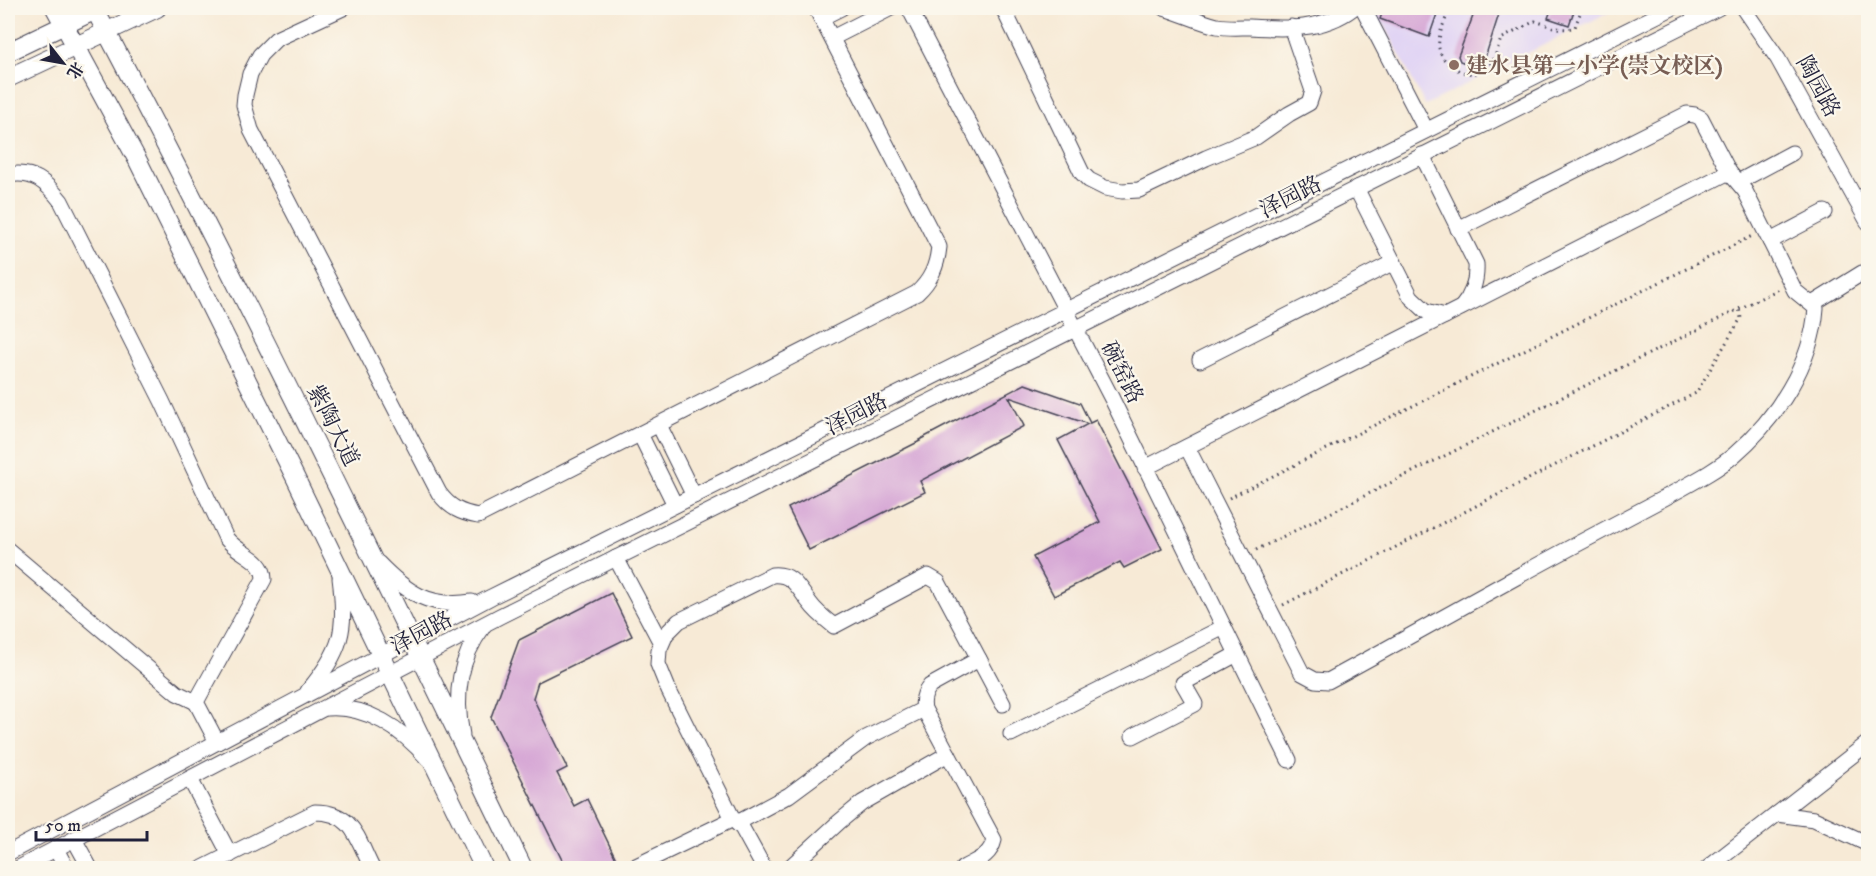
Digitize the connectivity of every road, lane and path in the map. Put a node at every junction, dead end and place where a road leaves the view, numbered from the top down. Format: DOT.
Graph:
graph roads {
  1 [pos="55,8"];
  2 [pos="96,8"];
  3 [pos="157,8"];
  4 [pos="343,8"];
  5 [pos="841,8"];
  6 [pos="891,8"];
  7 [pos="909,8"];
  8 [pos="1003,8"];
  9 [pos="1164,8"];
  10 [pos="1353,8"];
  11 [pos="1363,8"];
  12 [pos="1451,8"];
  13 [pos="1582,8"];
  14 [pos="1672,8"];
  15 [pos="1718,8"];
  16 [pos="1743,8"];
  17 [pos="818,13"];
  18 [pos="64,25"];
  19 [pos="1291,27"];
  20 [pos="106,32"];
  21 [pos="832,38"];
  22 [pos="76,46"];
  23 [pos="8,52"];
  24 [pos="8,78"];
  25 [pos="1426,130"];
  26 [pos="1792,153"];
  27 [pos="1422,155"];
  28 [pos="8,175"];
  29 [pos="1733,177"];
  30 [pos="1356,188"];
  31 [pos="1825,212"];
  32 [pos="1869,222"];
  33 [pos="1458,229"];
  34 [pos="1767,235"];
  35 [pos="1394,262"];
  36 [pos="1862,273"];
  37 [pos="1791,283"];
  38 [pos="1812,304"];
  39 [pos="1462,307"];
  40 [pos="1739,308"];
  41 [pos="1066,310"];
  42 [pos="1445,316"];
  43 [pos="1075,328"];
  44 [pos="1200,360"];
  45 [pos="659,424"];
  46 [pos="640,434"];
  47 [pos="1187,447"];
  48 [pos="1145,468"];
  49 [pos="694,496"];
  50 [pos="1216,504"];
  51 [pos="675,505"];
  52 [pos="8,550"];
  53 [pos="371,555"];
  54 [pos="1243,557"];
  55 [pos="616,558"];
  56 [pos="339,569"];
  57 [pos="484,600"];
  58 [pos="1270,611"];
  59 [pos="485,624"];
  60 [pos="1224,627"];
  61 [pos="412,639"];
  62 [pos="661,643"];
  63 [pos="1237,654"];
  64 [pos="381,655"];
  65 [pos="421,657"];
  66 [pos="979,659"];
  67 [pos="390,673"];
  68 [pos="303,696"];
  69 [pos="196,702"];
  70 [pos="1003,704"];
  71 [pos="324,708"];
  72 [pos="924,710"];
  73 [pos="1011,734"];
  74 [pos="1133,736"];
  75 [pos="217,742"];
  76 [pos="1869,743"];
  77 [pos="948,754"];
  78 [pos="468,755"];
  79 [pos="1289,760"];
  80 [pos="435,768"];
  81 [pos="190,779"];
  82 [pos="1777,814"];
  83 [pos="735,821"];
  84 [pos="74,839"];
  85 [pos="1869,844"];
  86 [pos="56,849"];
  87 [pos="8,853"];
  88 [pos="230,855"];
  89 [pos="19,868"];
  90 [pos="66,868"];
  91 [pos="90,868"];
  92 [pos="203,868"];
  93 [pos="372,868"];
  94 [pos="484,868"];
  95 [pos="523,868"];
  96 [pos="632,868"];
  97 [pos="764,868"];
  98 [pos="789,868"];
  99 [pos="963,868"];
  100 [pos="1707,868"];
  1 -- 18 [label="main road"];
  2 -- 18 [label="main road"];
  2 -- 20 [label="main road, 紫陶大道"];
  3 -- 20 [label="main road"];
  4 -- 46 [label="street"];
  5 -- 17 [label="street"];
  6 -- 21 [label="street"];
  7 -- 41 [label="street, 碗窑路"];
  8 -- 19 [label="street"];
  9 -- 19 [label="street"];
  10 -- 19 [label="street"];
  11 -- 25 [label="street"];
  12 -- 13 [label="path"];
  14 -- 25 [label="street, 泽园路"];
  15 -- 27 [label="street, 泽园路"];
  16 -- 32 [label="street, 陶园路"];
  17 -- 21 [label="street"];
  18 -- 22 [label="main road"];
  18 -- 23 [label="main road"];
  20 -- 22 [label="main road"];
  20 -- 53 [label="main road, 紫陶大道"];
  21 -- 45 [label="street"];
  22 -- 24 [label="main road"];
  22 -- 56 [label="main road"];
  25 -- 41 [label="street, 泽园路"];
  26 -- 29 [label="street"];
  27 -- 30 [label="street, 泽园路"];
  27 -- 33 [label="street"];
  28 -- 69 [label="street"];
  29 -- 33 [label="street"];
  29 -- 34 [label="street"];
  29 -- 39 [label="street"];
  30 -- 35 [label="street"];
  30 -- 43 [label="street, 泽园路"];
  31 -- 34 [label="street"];
  33 -- 39 [label="street"];
  34 -- 37 [label="street"];
  34 -- 50 [label="path"];
  35 -- 42 [label="street"];
  35 -- 44 [label="street"];
  36 -- 38 [label="street"];
  37 -- 38 [label="street"];
  37 -- 40 [label="path"];
  38 -- 58 [label="street"];
  39 -- 42 [label="street"];
  40 -- 54 [label="path"];
  40 -- 58 [label="path"];
  41 -- 43 [label="street, 碗窑路"];
  41 -- 49 [label="street, 泽园路"];
  42 -- 47 [label="street"];
  43 -- 48 [label="street, 碗窑路"];
  43 -- 55 [label="street, 泽园路"];
  45 -- 46 [label="street"];
  45 -- 49 [label="street"];
  46 -- 51 [label="street"];
  47 -- 48 [label="street"];
  47 -- 50 [label="street"];
  48 -- 60 [label="street, 碗窑路"];
  49 -- 51 [label="street, 泽园路"];
  50 -- 54 [label="street"];
  51 -- 57 [label="street, 泽园路"];
  52 -- 69 [label="street"];
  53 -- 57 [label="street"];
  53 -- 61 [label="main road, 紫陶大道"];
  54 -- 58 [label="street"];
  55 -- 59 [label="street, 泽园路"];
  55 -- 62 [label="street"];
  56 -- 64 [label="main road"];
  56 -- 68 [label="street"];
  57 -- 61 [label="street, 泽园路"];
  59 -- 65 [label="street, 泽园路"];
  59 -- 78 [label="street"];
  60 -- 63 [label="street, 碗窑路"];
  60 -- 73 [label="street"];
  61 -- 64 [label="street, 泽园路"];
  61 -- 65 [label="main road, 紫陶大道"];
  62 -- 66 [label="street"];
  62 -- 83 [label="street"];
  63 -- 74 [label="street"];
  63 -- 79 [label="street, 碗窑路"];
  64 -- 67 [label="main road"];
  64 -- 68 [label="street, 泽园路"];
  65 -- 67 [label="street, 泽园路"];
  65 -- 78 [label="main road, 紫陶大道"];
  66 -- 70 [label="street"];
  66 -- 72 [label="street"];
  67 -- 71 [label="street, 泽园路"];
  67 -- 80 [label="main road"];
  68 -- 75 [label="street, 泽园路"];
  69 -- 75 [label="street"];
  71 -- 80 [label="street"];
  71 -- 81 [label="street, 泽园路"];
  72 -- 77 [label="street"];
  72 -- 83 [label="street"];
  75 -- 87 [label="street, 泽园路"];
  76 -- 82 [label="street"];
  77 -- 98 [label="street"];
  77 -- 99 [label="street"];
  78 -- 95 [label="main road, 紫陶大道"];
  80 -- 94 [label="main road"];
  81 -- 84 [label="street, 泽园路"];
  81 -- 88 [label="street"];
  82 -- 85 [label="street"];
  82 -- 100 [label="street"];
  83 -- 96 [label="street"];
  83 -- 97 [label="street"];
  84 -- 86 [label="street, 泽园路"];
  84 -- 91 [label="street"];
  86 -- 89 [label="street, 泽园路"];
  86 -- 90 [label="street"];
  88 -- 92 [label="street"];
  88 -- 93 [label="street"];
}
